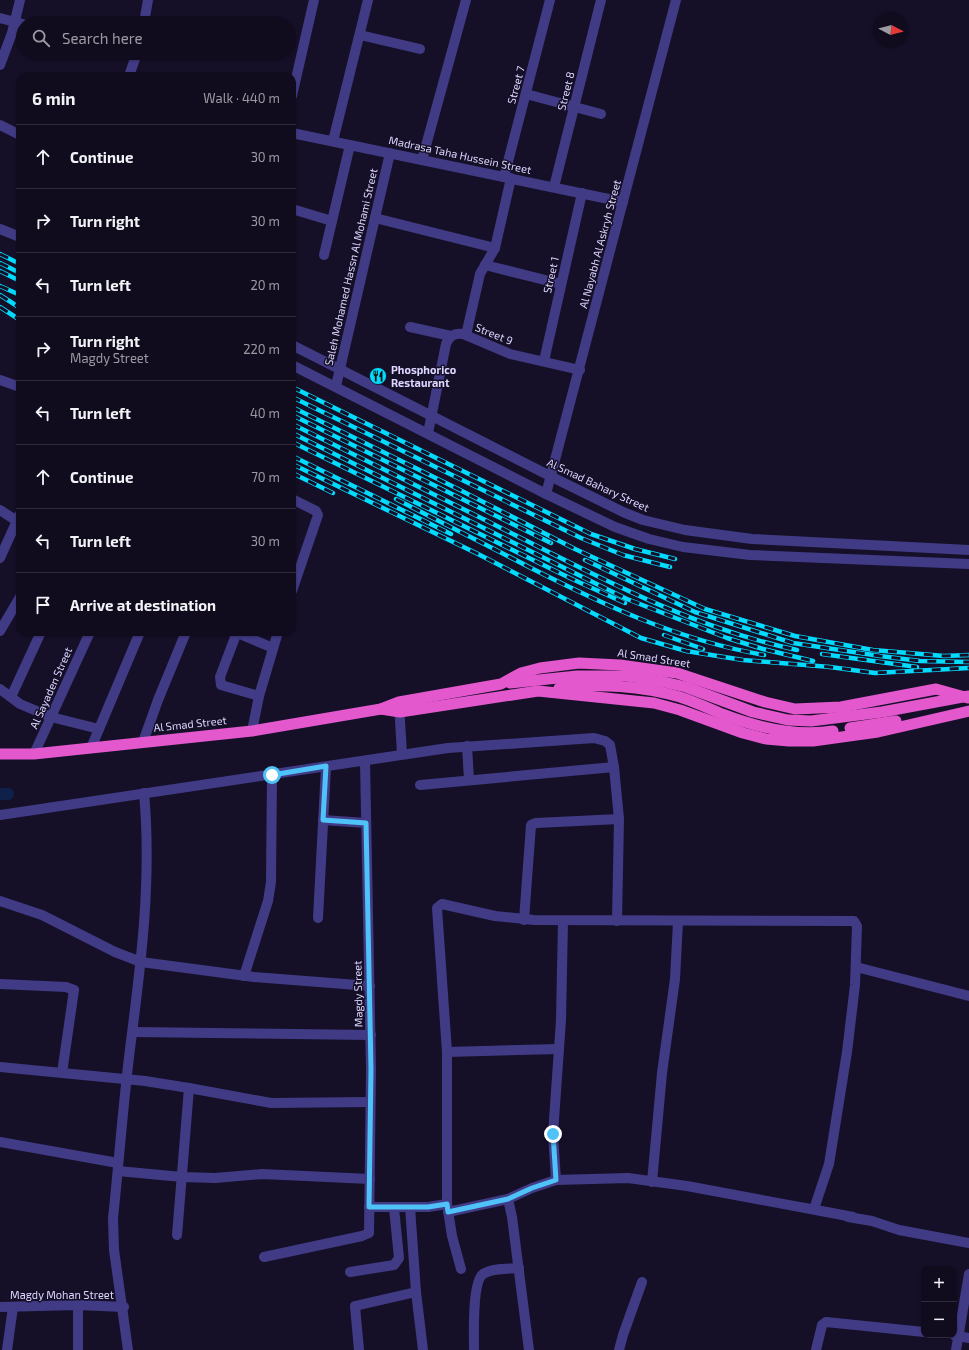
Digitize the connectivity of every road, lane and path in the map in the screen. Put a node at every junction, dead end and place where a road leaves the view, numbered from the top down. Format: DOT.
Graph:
graph roads {
  1 [pos="20,0"];
  2 [pos="148,0"];
  3 [pos="314,0"];
  4 [pos="368,0"];
  5 [pos="466,0"];
  6 [pos="550,0"];
  7 [pos="601,0"];
  8 [pos="676,0"];
  9 [pos="19,16"];
  10 [pos="145,16"];
  11 [pos="0,18"];
  12 [pos="16,22"];
  13 [pos="16,30"];
  14 [pos="360,34"];
  15 [pos="420,49"];
  16 [pos="133,60"];
  17 [pos="0,65"];
  18 [pos="130,72"];
  19 [pos="296,79"];
  20 [pos="526,94"];
  21 [pos="574,107"];
  22 [pos="601,114"];
  23 [pos="0,125"];
  24 [pos="16,133"];
  25 [pos="296,134"];
  26 [pos="333,141"];
  27 [pos="350,145"];
  28 [pos="390,153"];
  29 [pos="422,160"];
  30 [pos="507,178"];
  31 [pos="554,187"];
  32 [pos="582,193"];
  33 [pos="623,202"];
  34 [pos="296,211"];
  35 [pos="375,218"];
  36 [pos="332,221"];
  37 [pos="0,229"];
  38 [pos="16,235"];
  39 [pos="495,248"];
  40 [pos="324,255"];
  41 [pos="485,265"];
  42 [pos="561,284"];
  43 [pos="410,327"];
  44 [pos="466,335"];
  45 [pos="451,336"];
  46 [pos="296,347"];
  47 [pos="544,361"];
  48 [pos="296,367"];
  49 [pos="340,369"];
  50 [pos="580,370"];
  51 [pos="0,380"];
  52 [pos="16,386"];
  53 [pos="336,386"];
  54 [pos="432,417"];
  55 [pos="428,434"];
  56 [pos="552,477"];
  57 [pos="546,494"];
  58 [pos="296,502"];
  59 [pos="0,510"];
  60 [pos="16,518"];
  61 [pos="16,525"];
  62 [pos="685,530"];
  63 [pos="752,539"];
  64 [pos="903,546"];
  65 [pos="916,546"];
  66 [pos="683,547"];
  67 [pos="969,550"];
  68 [pos="750,555"];
  69 [pos="0,558"];
  70 [pos="901,561"];
  71 [pos="914,561"];
  72 [pos="969,564"];
  73 [pos="296,579"];
  74 [pos="16,604"];
  75 [pos="0,631"];
  76 [pos="39,636"];
  77 [pos="88,636"];
  78 [pos="138,636"];
  79 [pos="184,636"];
  80 [pos="235,636"];
  81 [pos="245,636"];
  82 [pos="277,636"];
  83 [pos="273,648"];
  84 [pos="501,684"];
  85 [pos="0,689"];
  86 [pos="538,691"];
  87 [pos="259,696"];
  88 [pos="11,697"];
  89 [pos="969,697"];
  90 [pos="969,706"];
  91 [pos="400,707"];
  92 [pos="969,711"];
  93 [pos="51,717"];
  94 [pos="99,729"];
  95 [pos="252,731"];
  96 [pos="143,742"];
  97 [pos="467,746"];
  98 [pos="91,748"];
  99 [pos="0,754"];
  100 [pos="34,754"];
  101 [pos="402,754"];
  102 [pos="364,761"];
  103 [pos="326,766"];
  104 [pos="614,767"];
  105 [pos="272,775"];
  106 [pos="469,780"];
  107 [pos="420,785"];
  108 [pos="144,793"];
  109 [pos="0,815"];
  110 [pos="619,819"];
  111 [pos="323,820"];
  112 [pos="366,823"];
  113 [pos="0,901"];
  114 [pos="318,918"];
  115 [pos="524,920"];
  116 [pos="563,921"];
  117 [pos="617,921"];
  118 [pos="678,922"];
  119 [pos="141,962"];
  120 [pos="856,967"];
  121 [pos="244,976"];
  122 [pos="0,984"];
  123 [pos="370,986"];
  124 [pos="969,996"];
  125 [pos="133,1032"];
  126 [pos="371,1035"];
  127 [pos="559,1049"];
  128 [pos="447,1052"];
  129 [pos="0,1067"];
  130 [pos="62,1073"];
  131 [pos="127,1080"];
  132 [pos="189,1088"];
  133 [pos="370,1102"];
  134 [pos="0,1142"];
  135 [pos="118,1167"];
  136 [pos="182,1177"];
  137 [pos="370,1179"];
  138 [pos="556,1180"];
  139 [pos="652,1182"];
  140 [pos="687,1186"];
  141 [pos="508,1199"];
  142 [pos="369,1207"];
  143 [pos="410,1207"];
  144 [pos="394,1208"];
  145 [pos="448,1208"];
  146 [pos="814,1209"];
  147 [pos="177,1235"];
  148 [pos="969,1243"];
  149 [pos="264,1256"];
  150 [pos="519,1268"];
  151 [pos="461,1269"];
  152 [pos="350,1272"];
  153 [pos="969,1274"];
  154 [pos="642,1282"];
  155 [pos="416,1292"];
  156 [pos="78,1305"];
  157 [pos="13,1306"];
  158 [pos="966,1306"];
  159 [pos="0,1307"];
  160 [pos="124,1307"];
  161 [pos="921,1332"];
  162 [pos="961,1336"];
  163 [pos="8,1350"];
  164 [pos="78,1350"];
  165 [pos="128,1350"];
  166 [pos="360,1350"];
  167 [pos="423,1350"];
  168 [pos="474,1350"];
  169 [pos="529,1350"];
  170 [pos="619,1350"];
  171 [pos="816,1350"];
  172 [pos="956,1350"];
  1 -- 9 [label="street"];
  2 -- 10 [label="street"];
  3 -- 19 [label="street"];
  4 -- 14 [label="street"];
  5 -- 29 [label="street"];
  6 -- 20 [label="street, Street 7"];
  7 -- 21 [label="street, Street 8"];
  8 -- 33 [label="street, Al Nayabh Al Askryh Street"];
  11 -- 12 [label="street"];
  13 -- 17 [label="street"];
  14 -- 15 [label="street"];
  14 -- 26 [label="street"];
  16 -- 18 [label="street"];
  20 -- 21 [label="street"];
  20 -- 30 [label="street, Street 7"];
  21 -- 22 [label="street"];
  21 -- 31 [label="street, Street 8"];
  23 -- 24 [label="street"];
  25 -- 26 [label="street, Madrasa Taha Hussein Street"];
  26 -- 27 [label="street, Madrasa Taha Hussein Street"];
  27 -- 28 [label="street, Madrasa Taha Hussein Street"];
  27 -- 36 [label="street"];
  28 -- 29 [label="street, Madrasa Taha Hussein Street"];
  28 -- 35 [label="street, Saleh Mohamed Hassn Al Mohami Street"];
  29 -- 30 [label="street, Madrasa Taha Hussein Street"];
  30 -- 31 [label="street, Madrasa Taha Hussein Street"];
  30 -- 39 [label="street, Street 7"];
  31 -- 32 [label="street, Madrasa Taha Hussein Street"];
  32 -- 33 [label="street, Madrasa Taha Hussein Street"];
  32 -- 42 [label="street, Street 1"];
  33 -- 50 [label="street, Al Nayabh Al Askryh Street"];
  34 -- 36 [label="street"];
  35 -- 39 [label="street"];
  35 -- 49 [label="street, Saleh Mohamed Hassn Al Mohami Street"];
  36 -- 40 [label="street"];
  37 -- 38 [label="street"];
  39 -- 41 [label="street, Street 7"];
  41 -- 42 [label="street"];
  41 -- 44 [label="street, Street 7"];
  42 -- 47 [label="street, Street 1"];
  43 -- 45 [label="street, Street 9"];
  44 -- 45 [label="street, Street 9"];
  44 -- 47 [label="street, Street 9"];
  45 -- 54 [label="street"];
  46 -- 49 [label="street, Al Smad Bahary Street"];
  47 -- 50 [label="street, Street 9"];
  48 -- 53 [label="street"];
  49 -- 53 [label="street, Saleh Mohamed Hassn Al Mohami Street"];
  49 -- 54 [label="street, Al Smad Bahary Street"];
  50 -- 56 [label="street, Al Nayabh Al Askryh Street"];
  51 -- 52 [label="street"];
  53 -- 55 [label="street"];
  54 -- 55 [label="street"];
  54 -- 56 [label="street, Al Smad Bahary Street"];
  55 -- 57 [label="street"];
  56 -- 57 [label="street, Al Nayabh Al Askryh Street"];
  56 -- 62 [label="street, Al Smad Bahary Street"];
  57 -- 66 [label="street"];
  58 -- 73 [label="street"];
  59 -- 60 [label="street"];
  61 -- 69 [label="street"];
  62 -- 63 [label="street, Al Smad Bahary Street"];
  62 -- 66 [label="street"];
  63 -- 64 [label="street, Al Smad Bahary Street"];
  63 -- 68 [label="street"];
  64 -- 65 [label="street, Al Smad Bahary Street"];
  64 -- 70 [label="street"];
  65 -- 67 [label="street, Al Smad Bahary Street"];
  65 -- 71 [label="street"];
  66 -- 68 [label="street"];
  68 -- 70 [label="street"];
  70 -- 71 [label="street"];
  71 -- 72 [label="street"];
  74 -- 75 [label="street"];
  76 -- 88 [label="street"];
  77 -- 93 [label="street, Al Sayaden Street"];
  78 -- 94 [label="street"];
  79 -- 96 [label="street"];
  80 -- 87 [label="street"];
  81 -- 83 [label="street"];
  82 -- 83 [label="street"];
  83 -- 87 [label="street"];
  84 -- 89 [label="highway, bridge"];
  84 -- 89 [label="highway, Al Smad Street"];
  84 -- 91 [label="highway, Al Smad Street"];
  85 -- 88 [label="street"];
  86 -- 90 [label="highway"];
  86 -- 91 [label="highway, Al Smad Street"];
  86 -- 92 [label="highway, Al Smad Street"];
  87 -- 95 [label="street"];
  88 -- 93 [label="street"];
  91 -- 95 [label="highway, Al Smad Street"];
  91 -- 101 [label="street"];
  93 -- 94 [label="street"];
  93 -- 100 [label="street, Al Sayaden Street"];
  94 -- 98 [label="street"];
  95 -- 96 [label="highway, Al Smad Street"];
  96 -- 98 [label="highway, Al Smad Street"];
  97 -- 101 [label="street"];
  97 -- 104 [label="street"];
  97 -- 106 [label="street"];
  98 -- 100 [label="highway, Al Smad Street"];
  99 -- 100 [label="highway, Al Smad Street"];
  101 -- 102 [label="street"];
  102 -- 103 [label="street"];
  102 -- 112 [label="street, Magdy Street"];
  103 -- 105 [label="street"];
  103 -- 111 [label="street"];
  104 -- 106 [label="street"];
  104 -- 110 [label="street"];
  105 -- 108 [label="street"];
  105 -- 121 [label="street"];
  106 -- 107 [label="street"];
  108 -- 109 [label="street"];
  108 -- 119 [label="street"];
  110 -- 115 [label="street"];
  110 -- 117 [label="street"];
  111 -- 112 [label="street"];
  111 -- 114 [label="street"];
  112 -- 123 [label="street, Magdy Street"];
  113 -- 119 [label="street"];
  115 -- 116 [label="street"];
  115 -- 128 [label="street"];
  116 -- 117 [label="street"];
  116 -- 127 [label="street"];
  117 -- 118 [label="street"];
  118 -- 120 [label="street"];
  118 -- 139 [label="street"];
  119 -- 121 [label="street"];
  119 -- 125 [label="street"];
  120 -- 124 [label="street"];
  120 -- 146 [label="street"];
  121 -- 123 [label="street"];
  122 -- 130 [label="street"];
  123 -- 126 [label="street, Magdy Street"];
  125 -- 126 [label="street"];
  125 -- 131 [label="street"];
  126 -- 133 [label="street, Magdy Street"];
  127 -- 128 [label="street"];
  127 -- 138 [label="street"];
  128 -- 145 [label="street"];
  129 -- 130 [label="street"];
  130 -- 131 [label="street"];
  131 -- 132 [label="street"];
  131 -- 135 [label="street"];
  132 -- 133 [label="street"];
  132 -- 136 [label="street"];
  133 -- 137 [label="street, Magdy Street"];
  134 -- 135 [label="street"];
  135 -- 136 [label="street"];
  135 -- 160 [label="street"];
  136 -- 137 [label="street"];
  136 -- 147 [label="street"];
  137 -- 142 [label="street, Magdy Street"];
  138 -- 139 [label="street"];
  138 -- 141 [label="street"];
  139 -- 140 [label="street"];
  140 -- 146 [label="street"];
  140 -- 146 [label="street"];
  140 -- 148 [label="street"];
  141 -- 145 [label="street"];
  141 -- 150 [label="street"];
  142 -- 144 [label="street"];
  142 -- 149 [label="street, Magdy Street"];
  143 -- 144 [label="street"];
  143 -- 145 [label="street"];
  143 -- 155 [label="street"];
  144 -- 152 [label="street"];
  145 -- 151 [label="street"];
  150 -- 168 [label="street"];
  150 -- 169 [label="street"];
  153 -- 158 [label="street"];
  154 -- 170 [label="street"];
  155 -- 166 [label="street"];
  155 -- 167 [label="street"];
  156 -- 157 [label="street, Magdy Mohan Street"];
  156 -- 160 [label="street, Magdy Mohan Street"];
  156 -- 164 [label="street"];
  157 -- 159 [label="street, Magdy Mohan Street"];
  157 -- 163 [label="street"];
  158 -- 162 [label="street"];
  160 -- 165 [label="street"];
  161 -- 171 [label="street"];
  162 -- 172 [label="street"];
}
